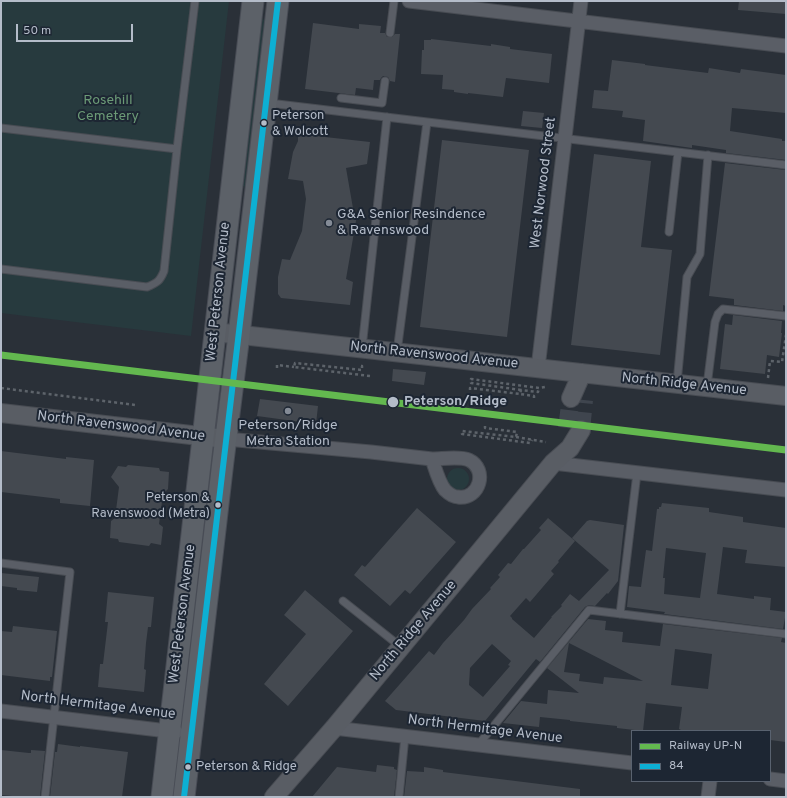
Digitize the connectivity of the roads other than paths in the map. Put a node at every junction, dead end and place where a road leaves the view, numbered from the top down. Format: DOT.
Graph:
graph roads {
  1 [pos="195,1"];
  2 [pos="253,1"];
  3 [pos="278,1"];
  4 [pos="394,1"];
  5 [pos="409,1"];
  6 [pos="581,1"];
  7 [pos="579,21"];
  8 [pos="390,33"];
  9 [pos="786,46"];
  10 [pos="385,81"];
  11 [pos="341,98"];
  12 [pos="266,103"];
  13 [pos="388,117"];
  14 [pos="427,122"];
  15 [pos="1,128"];
  16 [pos="565,138"];
  17 [pos="177,149"];
  18 [pos="678,152"];
  19 [pos="708,155"];
  20 [pos="786,164"];
  21 [pos="670,232"];
  22 [pos="1,270"];
  23 [pos="786,316"];
  24 [pos="215,332"];
  25 [pos="239,335"];
  26 [pos="362,348"];
  27 [pos="397,352"];
  28 [pos="538,368"];
  29 [pos="582,373"];
  30 [pos="677,384"];
  31 [pos="707,387"];
  32 [pos="786,396"];
  33 [pos="577,399"];
  34 [pos="1,413"];
  35 [pos="574,429"];
  36 [pos="203,437"];
  37 [pos="226,439"];
  38 [pos="432,459"];
  39 [pos="553,463"];
  40 [pos="637,473"];
  41 [pos="786,490"];
  42 [pos="1,563"];
  43 [pos="343,601"];
  44 [pos="620,614"];
  45 [pos="786,634"];
  46 [pos="401,647"];
  47 [pos="1,711"];
  48 [pos="54,717"];
  49 [pos="334,728"];
  50 [pos="169,731"];
  51 [pos="191,733"];
  52 [pos="405,736"];
  53 [pos="478,745"];
  54 [pos="631,763"];
  55 [pos="771,779"];
  56 [pos="786,781"];
  57 [pos="710,782"];
  58 [pos="45,797"];
  59 [pos="162,797"];
  60 [pos="184,797"];
  61 [pos="274,797"];
  62 [pos="399,797"];
  63 [pos="708,797"];
  1 -- 17 [label="lane"];
  2 -- 24 [label="main road, West Peterson Avenue"];
  3 -- 12 [label="main road, West Peterson Avenue"];
  4 -- 8 [label="lane"];
  5 -- 7 [label="street"];
  6 -- 7 [label="street, West Norwood Street"];
  7 -- 9 [label="street"];
  7 -- 16 [label="street, West Norwood Street"];
  10 -- 11 [label="lane"];
  12 -- 13 [label="lane"];
  12 -- 25 [label="main road, West Peterson Avenue"];
  13 -- 14 [label="lane"];
  13 -- 26 [label="lane"];
  14 -- 16 [label="lane"];
  14 -- 27 [label="lane"];
  15 -- 17 [label="lane"];
  16 -- 18 [label="lane"];
  16 -- 28 [label="street, West Norwood Street"];
  17 -- 22 [label="lane"];
  18 -- 19 [label="lane"];
  18 -- 21 [label="lane"];
  19 -- 20 [label="lane"];
  19 -- 30 [label="lane"];
  23 -- 31 [label="lane"];
  24 -- 25 [label="main road, North Ravenswood Avenue"];
  24 -- 36 [label="main road, West Peterson Avenue"];
  25 -- 26 [label="main road, North Ravenswood Avenue"];
  25 -- 37 [label="main road, West Peterson Avenue"];
  26 -- 27 [label="main road, North Ravenswood Avenue"];
  27 -- 28 [label="main road, North Ravenswood Avenue"];
  28 -- 29 [label="main road, North Ravenswood Avenue"];
  29 -- 30 [label="main road, North Ridge Avenue"];
  29 -- 33 [label="main road"];
  30 -- 31 [label="main road, North Ridge Avenue"];
  31 -- 32 [label="main road, North Ridge Avenue"];
  34 -- 36 [label="main road, North Ravenswood Avenue"];
  35 -- 39 [label="main road, North Ridge Avenue"];
  36 -- 37 [label="main road, North Ravenswood Avenue"];
  36 -- 50 [label="main road, West Peterson Avenue"];
  37 -- 38 [label="street, North Ravenswood Avenue"];
  37 -- 51 [label="main road, West Peterson Avenue"];
  39 -- 40 [label="street"];
  39 -- 46 [label="main road, North Ridge Avenue"];
  40 -- 41 [label="street"];
  40 -- 44 [label="lane"];
  42 -- 48 [label="lane"];
  43 -- 46 [label="lane"];
  44 -- 45 [label="lane"];
  44 -- 53 [label="lane"];
  46 -- 49 [label="main road, North Ridge Avenue"];
  47 -- 48 [label="street, North Hermitage Avenue"];
  48 -- 50 [label="street, North Hermitage Avenue"];
  48 -- 58 [label="lane"];
  49 -- 52 [label="street, North Hermitage Avenue"];
  49 -- 61 [label="main road, North Ridge Avenue"];
  50 -- 51 [label="street, North Hermitage Avenue"];
  50 -- 59 [label="main road, West Peterson Avenue"];
  51 -- 60 [label="main road, West Peterson Avenue"];
  52 -- 53 [label="street, North Hermitage Avenue"];
  52 -- 62 [label="lane"];
  53 -- 54 [label="street, North Hermitage Avenue"];
  55 -- 56 [label="street"];
  57 -- 63 [label="street"];
}
